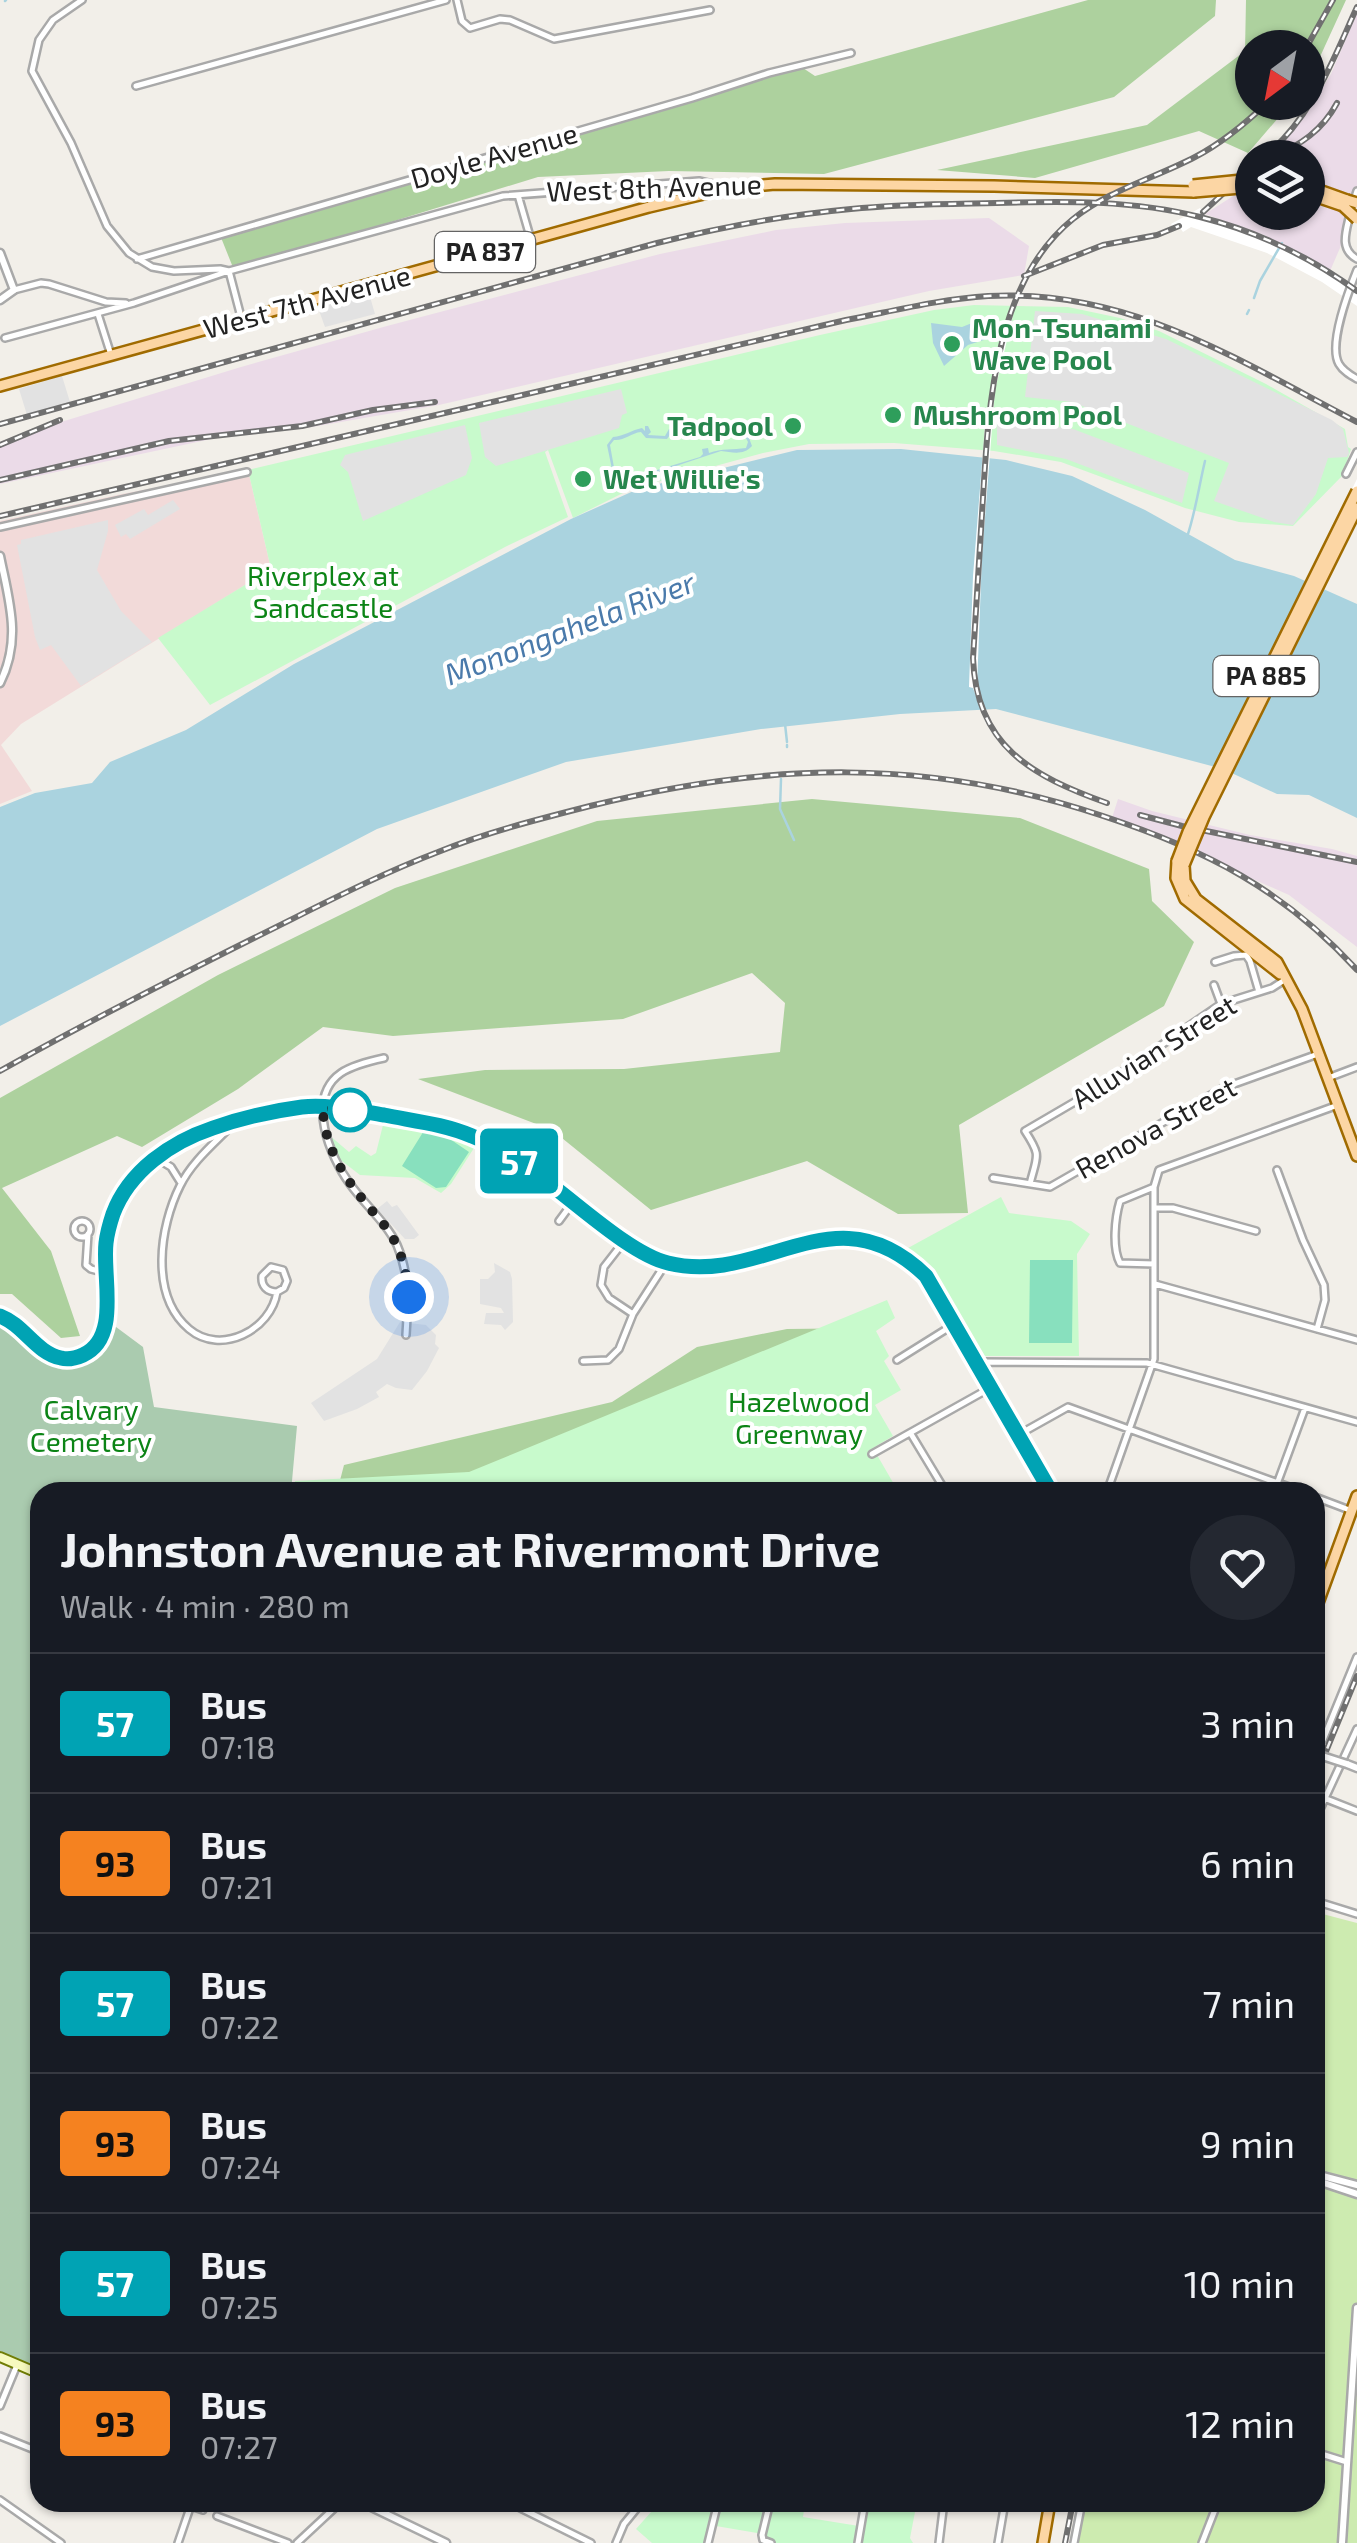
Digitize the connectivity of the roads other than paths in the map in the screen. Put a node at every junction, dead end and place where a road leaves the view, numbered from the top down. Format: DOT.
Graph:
graph roads {
  1 [pos="82,0"];
  2 [pos="446,0"];
  3 [pos="457,0"];
  4 [pos="427,2"];
  5 [pos="710,10"];
  6 [pos="851,53"];
  7 [pos="136,86"];
  8 [pos="1235,184"];
  9 [pos="729,188"];
  10 [pos="1357,191"];
  11 [pos="518,194"];
  12 [pos="1325,197"];
  13 [pos="1354,209"];
  14 [pos="531,240"];
  15 [pos="0,252"];
  16 [pos="137,259"];
  17 [pos="1357,259"];
  18 [pos="1357,270"];
  19 [pos="229,271"];
  20 [pos="14,290"];
  21 [pos="0,300"];
  22 [pos="134,303"];
  23 [pos="98,314"];
  24 [pos="242,320"];
  25 [pos="5,338"];
  26 [pos="111,356"];
  27 [pos="1357,379"];
  28 [pos="0,386"];
  29 [pos="1357,452"];
  30 [pos="247,472"];
  31 [pos="1346,474"];
  32 [pos="1357,491"];
  33 [pos="1357,508"];
  34 [pos="0,528"];
  35 [pos="0,556"];
  36 [pos="2,576"];
  37 [pos="0,683"];
  38 [pos="1180,863"];
  39 [pos="1215,962"];
  40 [pos="1286,978"];
  41 [pos="1214,985"];
  42 [pos="1259,992"];
  43 [pos="1221,1004"];
  44 [pos="1318,1054"];
  45 [pos="384,1058"];
  46 [pos="1357,1067"];
  47 [pos="1328,1078"];
  48 [pos="1338,1105"];
  49 [pos="323,1108"];
  50 [pos="237,1120"];
  51 [pos="1357,1156"];
  52 [pos="156,1158"];
  53 [pos="1277,1170"];
  54 [pos="993,1178"];
  55 [pos="181,1183"];
  56 [pos="1030,1184"];
  57 [pos="1154,1186"];
  58 [pos="573,1202"];
  59 [pos="1155,1208"];
  60 [pos="559,1221"];
  61 [pos="1256,1230"];
  62 [pos="84,1235"];
  63 [pos="625,1240"];
  64 [pos="666,1263"];
  65 [pos="1154,1264"];
  66 [pos="106,1273"];
  67 [pos="1155,1284"];
  68 [pos="277,1292"];
  69 [pos="633,1314"];
  70 [pos="0,1316"];
  71 [pos="953,1325"];
  72 [pos="1316,1329"];
  73 [pos="406,1336"];
  74 [pos="1357,1340"];
  75 [pos="898,1360"];
  76 [pos="584,1361"];
  77 [pos="1153,1364"];
  78 [pos="976,1365"];
  79 [pos="990,1388"];
  80 [pos="1305,1408"];
  81 [pos="1357,1422"];
  82 [pos="1130,1430"];
  83 [pos="911,1434"];
  84 [pos="1018,1435"];
  85 [pos="872,1454"];
  86 [pos="940,1482"];
  87 [pos="1045,1482"];
  88 [pos="1111,1482"];
  89 [pos="1273,1482"];
  90 [pos="1279,1482"];
  91 [pos="1357,1496"];
  92 [pos="1325,1501"];
  93 [pos="1352,1510"];
  94 [pos="1325,1584"];
  95 [pos="1357,1658"];
  96 [pos="1357,1728"];
  97 [pos="1325,1735"];
  98 [pos="1325,1757"];
  99 [pos="1357,1768"];
  100 [pos="1325,1796"];
  101 [pos="1325,1798"];
  102 [pos="1357,1810"];
  103 [pos="1325,1905"];
  104 [pos="1357,1914"];
  105 [pos="1325,2179"];
  106 [pos="1325,2181"];
  107 [pos="1357,2185"];
  108 [pos="1357,2194"];
  109 [pos="1357,2308"];
  110 [pos="0,2357"];
  111 [pos="16,2366"];
  112 [pos="30,2371"];
  113 [pos="0,2406"];
  114 [pos="0,2436"];
  115 [pos="30,2448"];
  116 [pos="1325,2455"];
  117 [pos="1348,2462"];
  118 [pos="0,2500"];
  119 [pos="189,2512"];
  120 [pos="330,2512"];
  121 [pos="382,2512"];
  122 [pos="528,2512"];
  123 [pos="634,2512"];
  124 [pos="715,2512"];
  125 [pos="768,2512"];
  126 [pos="863,2512"];
  127 [pos="943,2512"];
  128 [pos="1003,2512"];
  129 [pos="1048,2512"];
  130 [pos="1080,2512"];
  131 [pos="1214,2512"];
  132 [pos="217,2516"];
  133 [pos="61,2543"];
  134 [pos="178,2543"];
  135 [pos="288,2543"];
  136 [pos="297,2543"];
  137 [pos="446,2543"];
  138 [pos="591,2543"];
  139 [pos="616,2543"];
  140 [pos="708,2543"];
  141 [pos="771,2543"];
  142 [pos="858,2543"];
  143 [pos="939,2543"];
  144 [pos="998,2543"];
  145 [pos="1043,2543"];
  146 [pos="1074,2543"];
  147 [pos="1202,2543"];
  148 [pos="1342,2543"];
  1 -- 16 [label="street"];
  2 -- 4 [label="street"];
  3 -- 5 [label="street"];
  4 -- 7 [label="street"];
  6 -- 16 [label="street, Doyle Avenue"];
  8 -- 9 [label="main road, West 8th Avenue / PA 837, bridge"];
  9 -- 11 [label="street, West 8th Avenue"];
  9 -- 14 [label="main road, West 7th Avenue / PA 837"];
  10 -- 13 [label="street"];
  11 -- 14 [label="street"];
  11 -- 19 [label="street, West 8th Avenue"];
  12 -- 13 [label="main road"];
  13 -- 17 [label="street"];
  14 -- 24 [label="main road, West 7th Avenue / PA 837"];
  15 -- 20 [label="street"];
  16 -- 19 [label="street"];
  18 -- 27 [label="street"];
  19 -- 22 [label="street, West 8th Avenue"];
  19 -- 24 [label="street"];
  20 -- 21 [label="street"];
  20 -- 22 [label="street"];
  22 -- 23 [label="street, West 8th Avenue"];
  23 -- 25 [label="street, West 8th Avenue"];
  23 -- 26 [label="street"];
  24 -- 26 [label="main road, West 7th Avenue / PA 837"];
  26 -- 28 [label="main road, West 7th Avenue / PA 837"];
  29 -- 31 [label="street"];
  30 -- 34 [label="street"];
  32 -- 38 [label="main road, PA 885, bridge"];
  33 -- 38 [label="main road, PA 885, bridge"];
  35 -- 36 [label="street"];
  36 -- 37 [label="street"];
  38 -- 40 [label="main road"];
  39 -- 42 [label="street"];
  40 -- 42 [label="street, Alluvian Street"];
  40 -- 44 [label="main road"];
  41 -- 43 [label="street"];
  42 -- 43 [label="street, Alluvian Street"];
  43 -- 56 [label="street, Alluvian Street"];
  44 -- 47 [label="main road"];
  44 -- 56 [label="street, Renova Street"];
  45 -- 49 [label="street"];
  46 -- 47 [label="street"];
  47 -- 48 [label="main road"];
  48 -- 51 [label="main road"];
  48 -- 57 [label="street"];
  49 -- 50 [label="street"];
  49 -- 58 [label="street"];
  49 -- 73 [label="street"];
  50 -- 52 [label="street"];
  50 -- 55 [label="street"];
  52 -- 55 [label="street"];
  52 -- 66 [label="street"];
  53 -- 72 [label="street"];
  54 -- 56 [label="street, Renova Street"];
  55 -- 68 [label="street"];
  57 -- 59 [label="street"];
  57 -- 65 [label="street"];
  58 -- 60 [label="street"];
  58 -- 63 [label="street"];
  59 -- 61 [label="street"];
  59 -- 65 [label="street"];
  62 -- 66 [label="street"];
  63 -- 64 [label="street"];
  63 -- 69 [label="street"];
  64 -- 69 [label="street"];
  64 -- 71 [label="street"];
  65 -- 67 [label="street"];
  66 -- 70 [label="street"];
  67 -- 72 [label="street"];
  67 -- 77 [label="street"];
  68 -- 68 [label="street"];
  69 -- 76 [label="street"];
  71 -- 75 [label="street"];
  71 -- 78 [label="street"];
  72 -- 74 [label="street"];
  77 -- 78 [label="street"];
  77 -- 80 [label="street"];
  77 -- 82 [label="street"];
  78 -- 79 [label="street"];
  79 -- 83 [label="street"];
  79 -- 84 [label="street"];
  80 -- 81 [label="street"];
  80 -- 90 [label="street"];
  82 -- 84 [label="street"];
  82 -- 88 [label="street"];
  82 -- 89 [label="street"];
  83 -- 85 [label="street"];
  83 -- 86 [label="street"];
  84 -- 87 [label="street"];
  91 -- 93 [label="main road"];
  92 -- 93 [label="street"];
  93 -- 94 [label="main road"];
  95 -- 97 [label="street"];
  96 -- 100 [label="street"];
  98 -- 99 [label="street, bridge"];
  101 -- 102 [label="street"];
  103 -- 104 [label="street"];
  105 -- 107 [label="street"];
  106 -- 108 [label="street"];
  109 -- 117 [label="street"];
  110 -- 111 [label="main road"];
  111 -- 112 [label="main road"];
  111 -- 113 [label="street"];
  114 -- 115 [label="street"];
  116 -- 117 [label="street"];
  117 -- 148 [label="street"];
  118 -- 133 [label="street"];
  119 -- 134 [label="street"];
  120 -- 136 [label="street"];
  121 -- 137 [label="street"];
  122 -- 138 [label="street"];
  123 -- 139 [label="street"];
  124 -- 140 [label="street"];
  125 -- 141 [label="street"];
  126 -- 142 [label="street"];
  127 -- 143 [label="street"];
  128 -- 144 [label="street"];
  129 -- 145 [label="main road"];
  130 -- 146 [label="street"];
  131 -- 147 [label="street"];
  132 -- 135 [label="street"];
}
